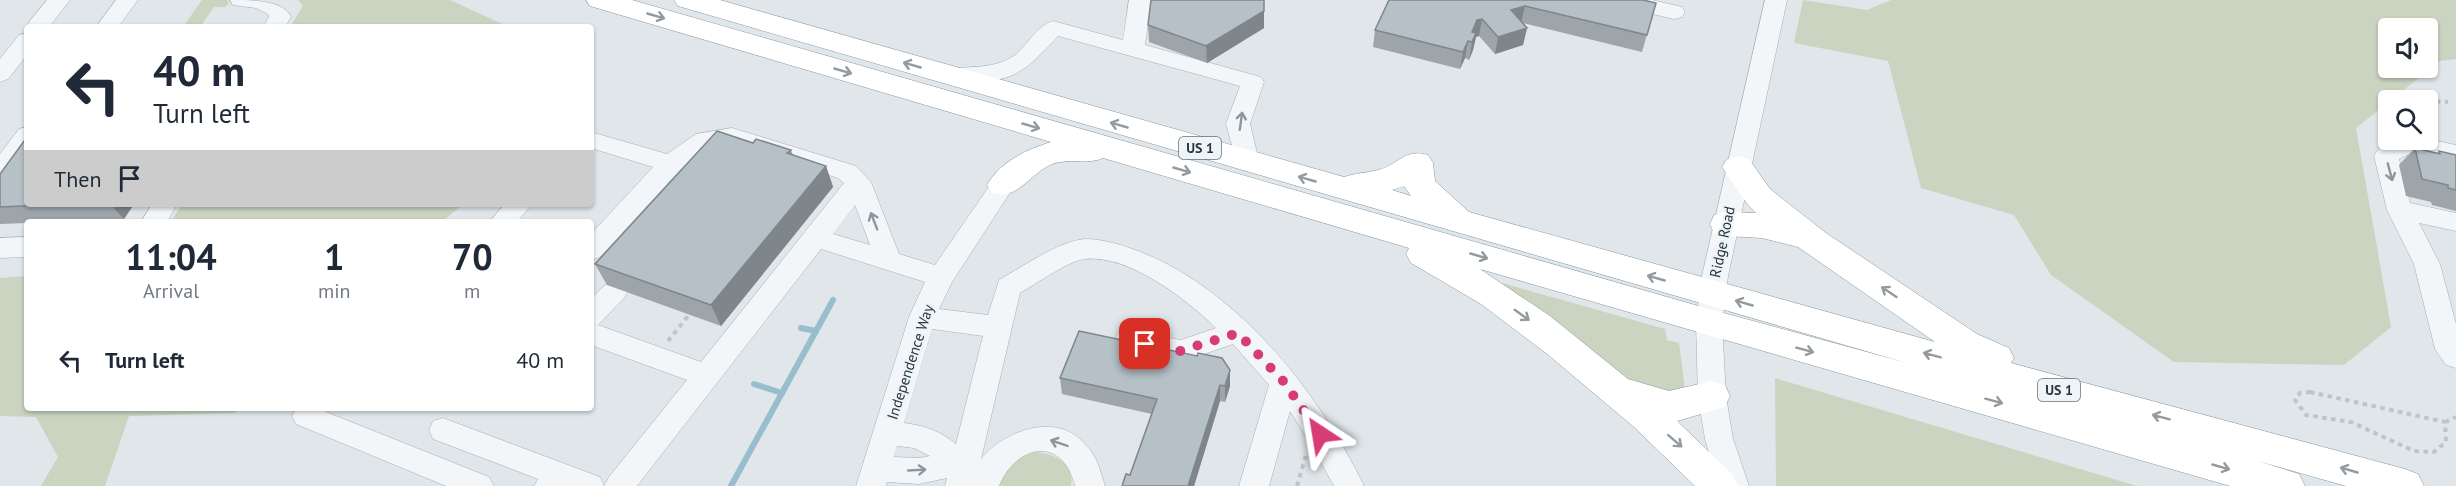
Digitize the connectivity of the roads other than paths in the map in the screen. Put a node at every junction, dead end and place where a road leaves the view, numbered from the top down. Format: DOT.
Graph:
graph roads {
  1 [pos="59,0"];
  2 [pos="127,0"];
  3 [pos="241,0"];
  4 [pos="600,0"];
  5 [pos="688,0"];
  6 [pos="1140,0"];
  7 [pos="1621,0"];
  8 [pos="1776,0"];
  9 [pos="731,6"];
  10 [pos="1674,12"];
  11 [pos="39,24"];
  12 [pos="109,24"];
  13 [pos="276,24"];
  14 [pos="24,43"];
  15 [pos="1133,49"];
  16 [pos="4,65"];
  17 [pos="952,76"];
  18 [pos="975,110"];
  19 [pos="24,139"];
  20 [pos="594,141"];
  21 [pos="1126,153"];
  22 [pos="2456,154"];
  23 [pos="1247,161"];
  24 [pos="670,164"];
  25 [pos="1738,167"];
  26 [pos="0,171"];
  27 [pos="859,182"];
  28 [pos="1003,185"];
  29 [pos="1341,202"];
  30 [pos="517,207"];
  31 [pos="2399,210"];
  32 [pos="505,219"];
  33 [pos="2456,222"];
  34 [pos="1461,223"];
  35 [pos="1726,224"];
  36 [pos="816,238"];
  37 [pos="1814,242"];
  38 [pos="24,247"];
  39 [pos="594,247"];
  40 [pos="0,248"];
  41 [pos="889,261"];
  42 [pos="941,277"];
  43 [pos="615,291"];
  44 [pos="1710,309"];
  45 [pos="594,313"];
  46 [pos="922,317"];
  47 [pos="998,327"];
  48 [pos="1238,333"];
  49 [pos="594,335"];
  50 [pos="1128,341"];
  51 [pos="2456,357"];
  52 [pos="707,376"];
  53 [pos="1284,382"];
  54 [pos="1615,389"];
  55 [pos="2068,392"];
  56 [pos="1712,396"];
  57 [pos="311,411"];
  58 [pos="443,430"];
  59 [pos="887,433"];
  60 [pos="971,475"];
  61 [pos="874,477"];
  62 [pos="1339,478"];
  63 [pos="554,480"];
  64 [pos="479,486"];
  65 [pos="590,486"];
  66 [pos="619,486"];
  67 [pos="1090,486"];
  68 [pos="1254,486"];
  69 [pos="1719,486"];
  70 [pos="1734,486"];
  71 [pos="2286,486"];
  72 [pos="2405,486"];
  1 -- 11 [label="street"];
  2 -- 12 [label="street"];
  3 -- 13 [label="street"];
  4 -- 18 [label="highway, US 1, one-way"];
  5 -- 9 [label="highway, US 1"];
  6 -- 15 [label="street"];
  7 -- 10 [label="street"];
  8 -- 25 [label="street, Ridge Road"];
  17 -- 9 [label="highway, US 1, one-way"];
  14 -- 16 [label="street"];
  15 -- 17 [label="street"];
  23 -- 15 [label="street, one-way"];
  23 -- 17 [label="highway, US 1, one-way"];
  18 -- 21 [label="highway, US 1, one-way"];
  18 -- 28 [label="highway"];
  19 -- 26 [label="street"];
  20 -- 24 [label="street"];
  21 -- 28 [label="highway"];
  21 -- 29 [label="highway, US 1, one-way"];
  22 -- 31 [label="street, one-way"];
  29 -- 23 [label="highway, US 1, one-way"];
  24 -- 27 [label="street"];
  24 -- 39 [label="street"];
  25 -- 35 [label="street, Ridge Road"];
  25 -- 37 [label="highway"];
  27 -- 36 [label="street"];
  41 -- 27 [label="street, one-way"];
  28 -- 42 [label="street, Independence Way"];
  29 -- 34 [label="highway, US 1"];
  29 -- 34 [label="highway"];
  29 -- 44 [label="highway, US 1, one-way"];
  29 -- 54 [label="highway, one-way"];
  30 -- 32 [label="street"];
  31 -- 33 [label="street"];
  31 -- 51 [label="street"];
  44 -- 34 [label="highway, US 1, one-way"];
  35 -- 37 [label="highway"];
  35 -- 44 [label="street, Ridge Road"];
  36 -- 41 [label="street"];
  36 -- 52 [label="street"];
  55 -- 37 [label="highway, one-way"];
  38 -- 40 [label="street"];
  41 -- 42 [label="street"];
  42 -- 46 [label="street, Independence Way"];
  43 -- 45 [label="street"];
  55 -- 44 [label="highway, US 1, one-way"];
  44 -- 56 [label="street, Ridge Road"];
  44 -- 71 [label="highway, US 1, one-way"];
  46 -- 47 [label="street"];
  46 -- 59 [label="street, Independence Way"];
  47 -- 48 [label="street"];
  47 -- 60 [label="street"];
  48 -- 50 [label="street"];
  48 -- 53 [label="street"];
  49 -- 52 [label="street"];
  52 -- 66 [label="street"];
  53 -- 62 [label="street"];
  53 -- 68 [label="street"];
  54 -- 56 [label="highway"];
  54 -- 69 [label="highway, one-way"];
  72 -- 55 [label="highway, US 1, one-way"];
  56 -- 70 [label="street, Ridge Road"];
  57 -- 64 [label="street"];
  58 -- 63 [label="street"];
  59 -- 60 [label="street"];
  59 -- 61 [label="street, Independence Way"];
  61 -- 60 [label="street, one-way"];
  67 -- 60 [label="street, one-way"];
  63 -- 65 [label="street"];
}
